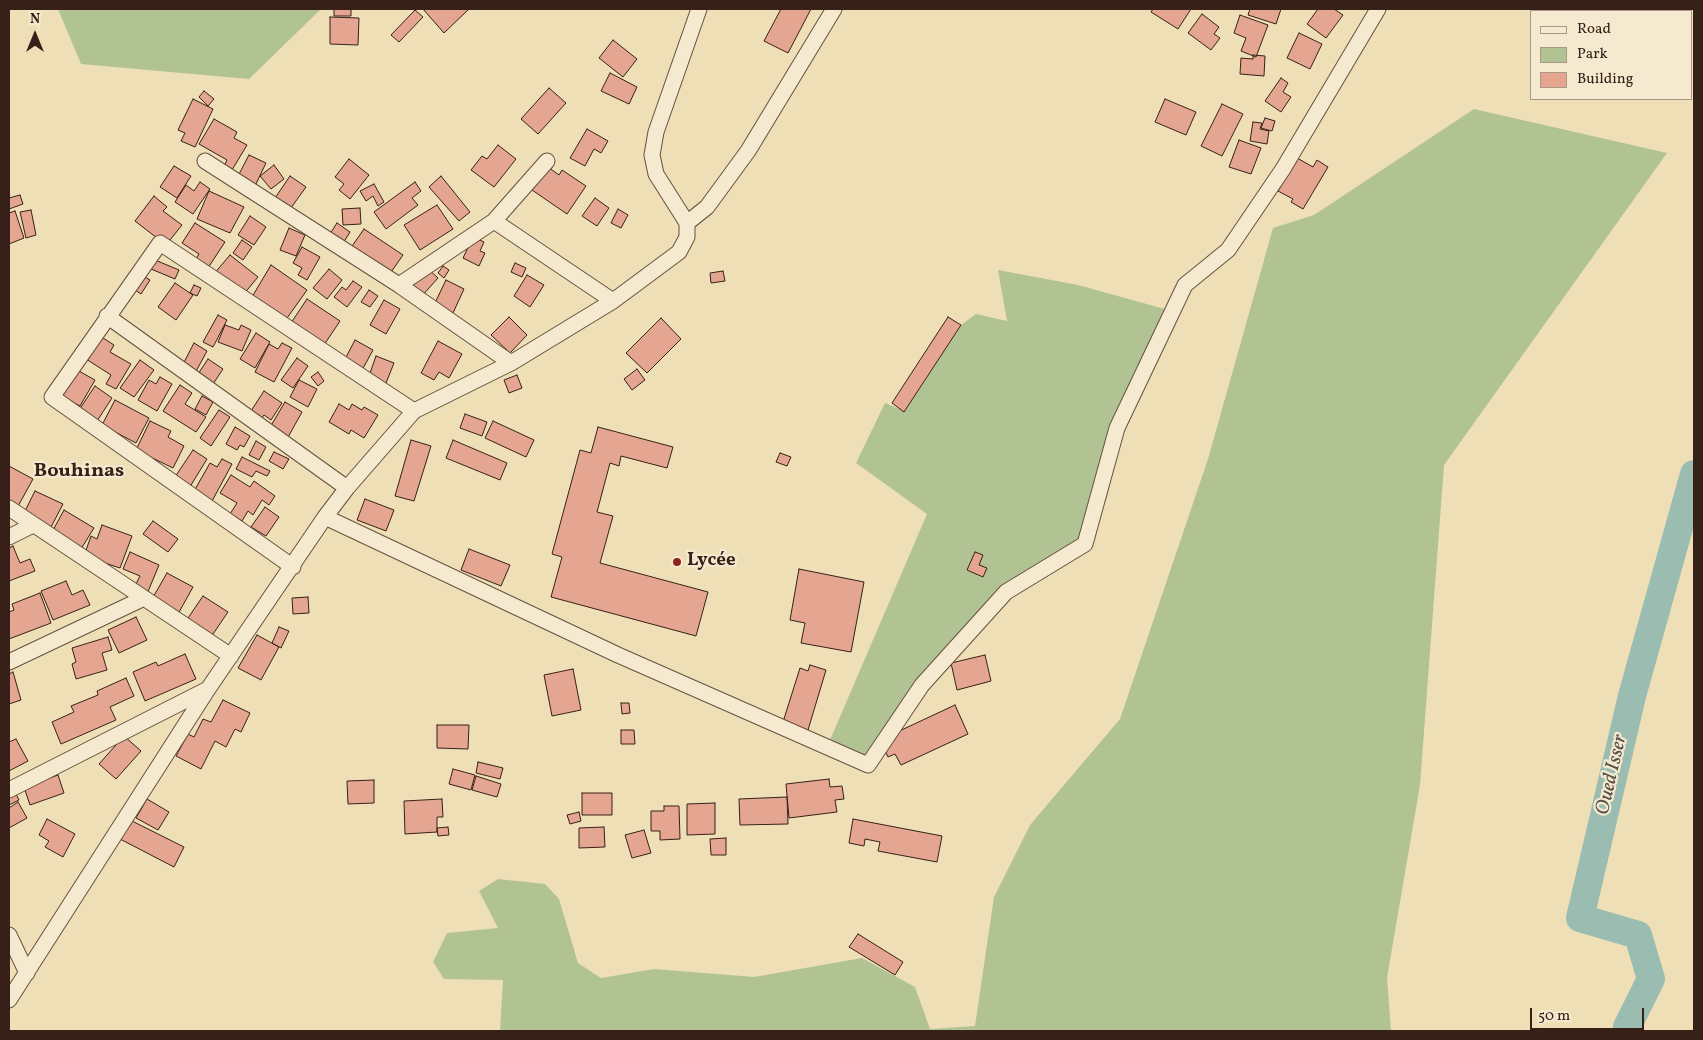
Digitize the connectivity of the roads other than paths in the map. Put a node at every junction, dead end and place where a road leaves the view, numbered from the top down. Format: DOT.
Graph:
graph roads {
  1 [pos="699,9"];
  2 [pos="834,9"];
  3 [pos="1378,9"];
  4 [pos="547,160"];
  5 [pos="205,161"];
  6 [pos="494,221"];
  7 [pos="687,223"];
  8 [pos="399,285"];
  9 [pos="613,301"];
  10 [pos="107,316"];
  11 [pos="511,363"];
  12 [pos="414,411"];
  13 [pos="347,488"];
  14 [pos="9,508"];
  15 [pos="325,517"];
  16 [pos="34,525"];
  17 [pos="9,536"];
  18 [pos="293,566"];
  19 [pos="142,599"];
  20 [pos="231,656"];
  21 [pos="9,662"];
  22 [pos="208,689"];
  23 [pos="9,790"];
  24 [pos="9,935"];
  25 [pos="26,973"];
  26 [pos="9,1000"];
  1 -- 7 [label="street"];
  2 -- 7 [label="street"];
  3 -- 15 [label="street"];
  4 -- 6 [label="street"];
  5 -- 8 [label="street"];
  6 -- 8 [label="street"];
  6 -- 9 [label="street"];
  7 -- 9 [label="street"];
  8 -- 11 [label="street"];
  9 -- 11 [label="street"];
  10 -- 12 [label="street"];
  10 -- 13 [label="street"];
  10 -- 18 [label="street"];
  11 -- 12 [label="street"];
  12 -- 13 [label="street"];
  13 -- 15 [label="street"];
  14 -- 16 [label="street"];
  15 -- 18 [label="street"];
  16 -- 17 [label="street"];
  16 -- 19 [label="street"];
  18 -- 20 [label="street"];
  19 -- 20 [label="street"];
  19 -- 21 [label="street"];
  20 -- 22 [label="street"];
  22 -- 23 [label="street"];
  22 -- 25 [label="street"];
  24 -- 25 [label="street"];
  25 -- 26 [label="street"];
}
